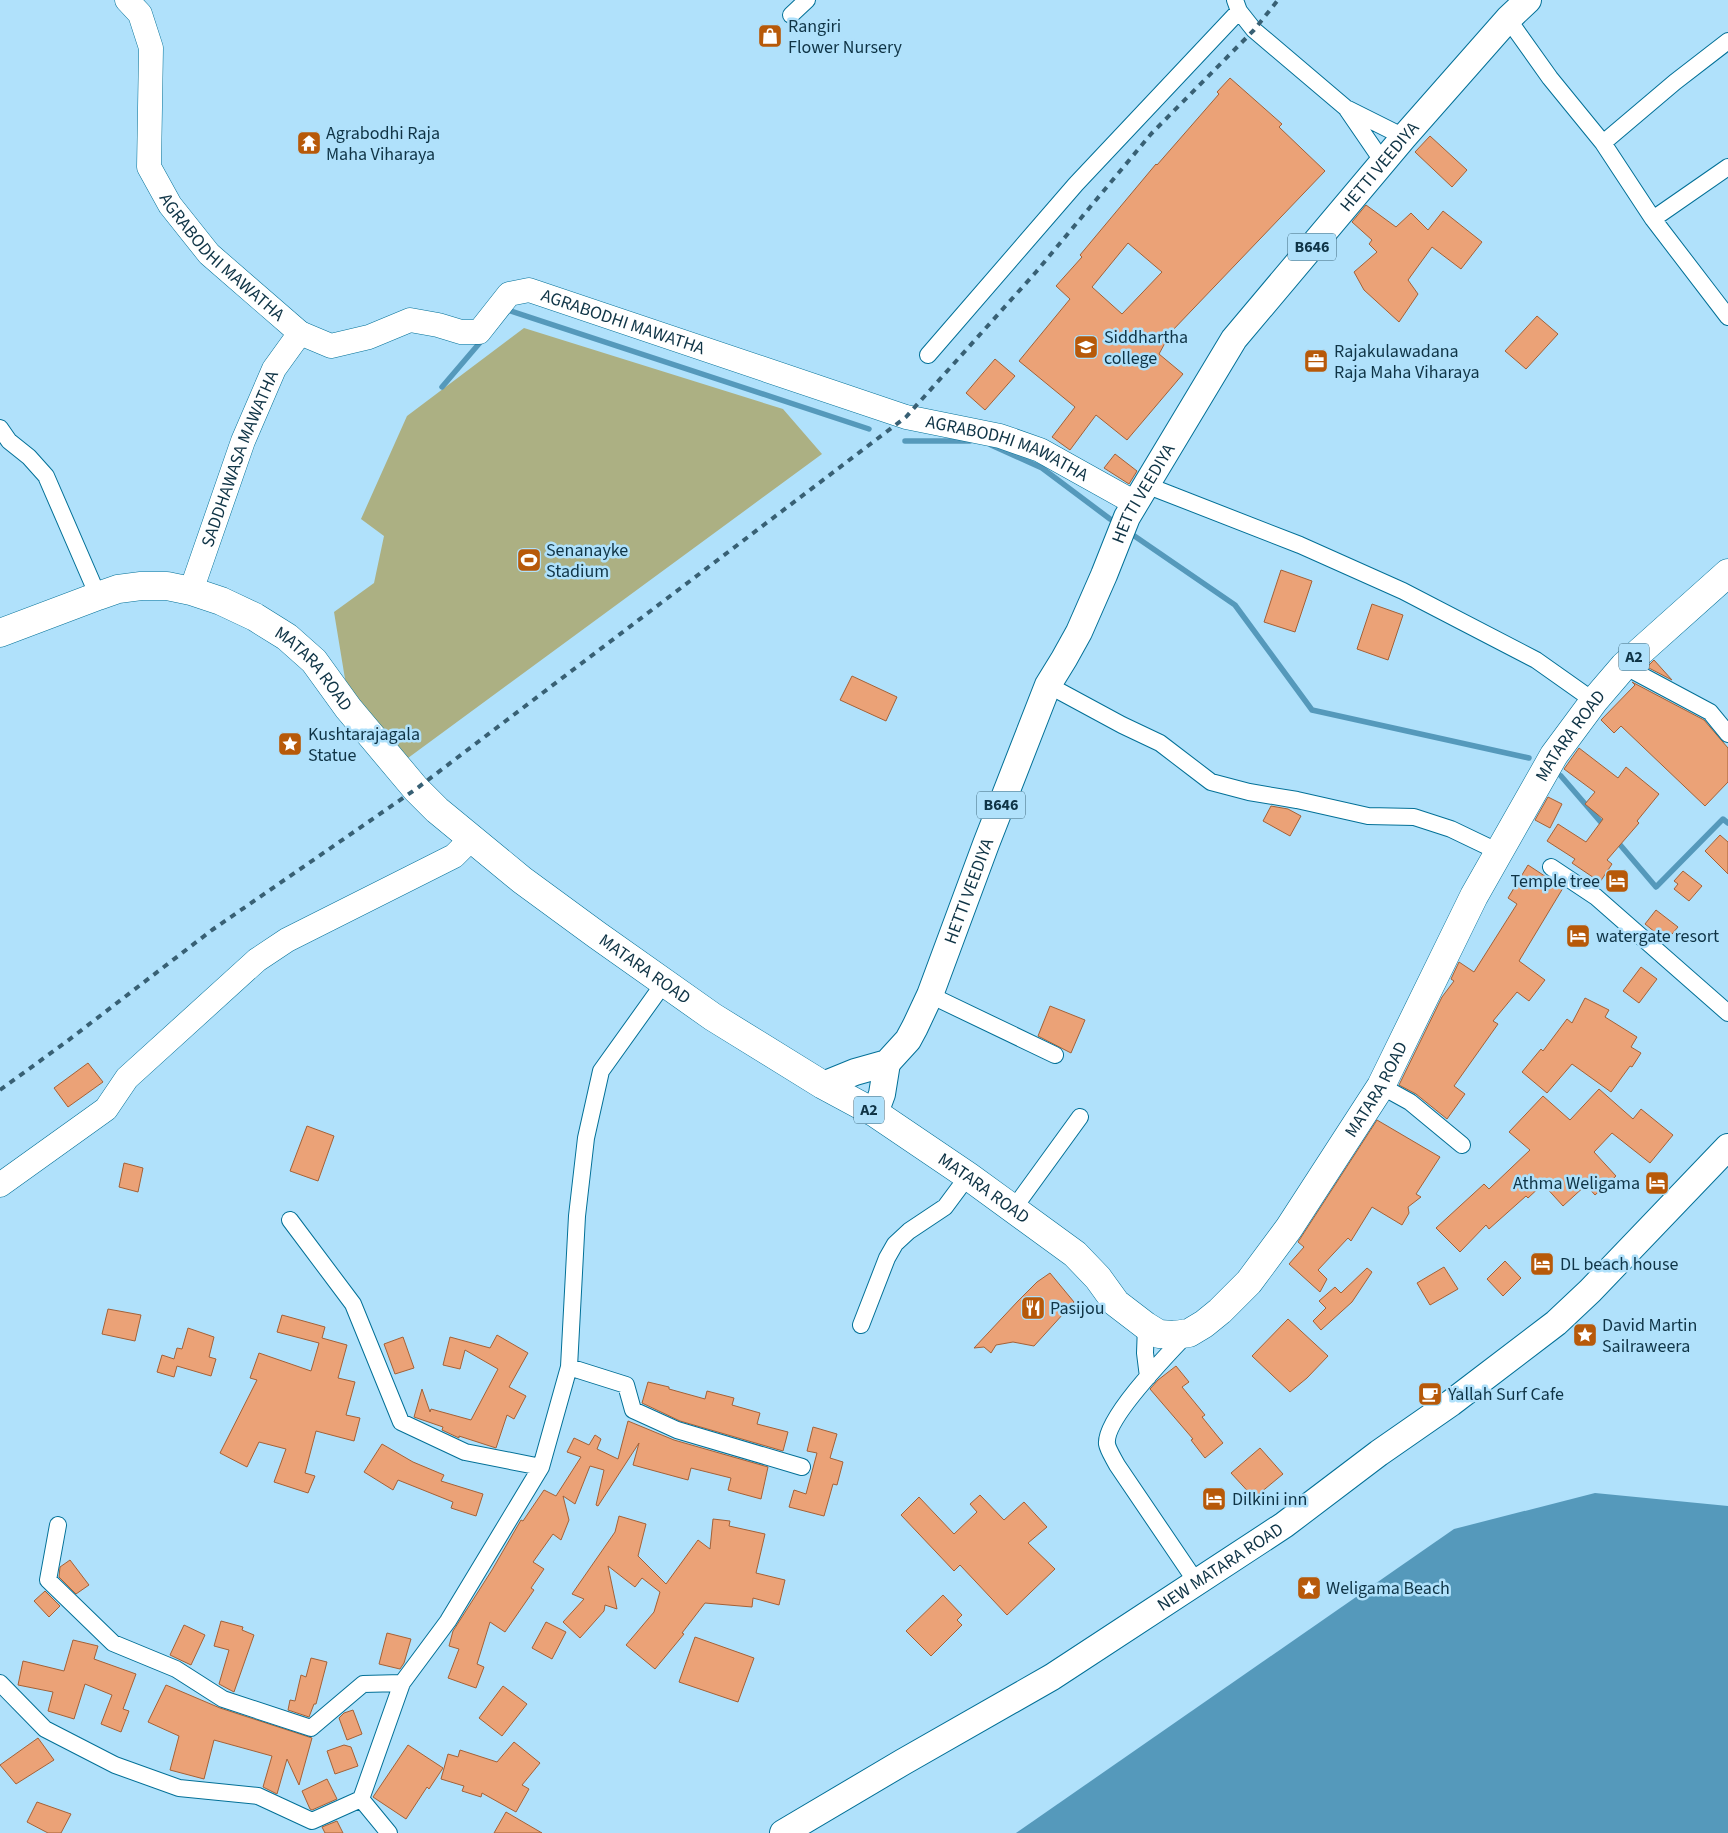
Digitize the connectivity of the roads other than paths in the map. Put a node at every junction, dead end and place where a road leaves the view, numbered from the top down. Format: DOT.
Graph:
graph roads {
  1 [pos="127,0"];
  2 [pos="806,0"];
  3 [pos="1528,0"];
  4 [pos="1237,6"];
  5 [pos="791,15"];
  6 [pos="1508,19"];
  7 [pos="1728,41"];
  8 [pos="1346,108"];
  9 [pos="1404,137"];
  10 [pos="1603,142"];
  11 [pos="1383,162"];
  12 [pos="1728,166"];
  13 [pos="1653,219"];
  14 [pos="1728,317"];
  15 [pos="300,333"];
  16 [pos="928,356"];
  17 [pos="0,428"];
  18 [pos="1136,501"];
  19 [pos="1728,572"];
  20 [pos="192,591"];
  21 [pos="98,596"];
  22 [pos="0,633"];
  23 [pos="1624,666"];
  24 [pos="1048,684"];
  25 [pos="1594,701"];
  26 [pos="1728,734"];
  27 [pos="471,839"];
  28 [pos="1499,852"];
  29 [pos="1551,867"];
  30 [pos="664,983"];
  31 [pos="930,995"];
  32 [pos="1728,1013"];
  33 [pos="1055,1055"];
  34 [pos="887,1063"];
  35 [pos="823,1085"];
  36 [pos="1382,1086"];
  37 [pos="875,1113"];
  38 [pos="1080,1117"];
  39 [pos="1462,1145"];
  40 [pos="1728,1146"];
  41 [pos="968,1176"];
  42 [pos="0,1185"];
  43 [pos="1014,1208"];
  44 [pos="290,1220"];
  45 [pos="861,1325"];
  46 [pos="1146,1326"];
  47 [pos="1189,1333"];
  48 [pos="569,1367"];
  49 [pos="1148,1376"];
  50 [pos="802,1466"];
  51 [pos="541,1467"];
  52 [pos="58,1525"];
  53 [pos="1197,1583"];
  54 [pos="0,1683"];
  55 [pos="402,1684"];
  56 [pos="361,1799"];
  57 [pos="389,1833"];
  58 [pos="783,1833"];
  1 -- 15 [label="street, AGRABODHI MAWATHA"];
  2 -- 5 [label="street"];
  3 -- 6 [label="main road, HETTI VEEDIYA / B646"];
  4 -- 8 [label="street"];
  4 -- 16 [label="street"];
  6 -- 9 [label="main road, HETTI VEEDIYA / B646"];
  6 -- 10 [label="street"];
  7 -- 10 [label="street"];
  8 -- 9 [label="street"];
  8 -- 11 [label="street"];
  9 -- 11 [label="main road, HETTI VEEDIYA / B646"];
  10 -- 13 [label="street"];
  11 -- 18 [label="main road, HETTI VEEDIYA / B646"];
  12 -- 13 [label="street"];
  13 -- 14 [label="street"];
  15 -- 18 [label="street, AGRABODHI MAWATHA"];
  15 -- 20 [label="street, SADDHAWASA MAWATHA"];
  17 -- 21 [label="street"];
  18 -- 24 [label="main road, HETTI VEEDIYA / B646"];
  18 -- 25 [label="street"];
  19 -- 23 [label="highway, MATARA ROAD / A2"];
  20 -- 21 [label="highway, MATARA ROAD / A2"];
  20 -- 27 [label="highway, MATARA ROAD / A2"];
  21 -- 22 [label="highway, MATARA ROAD / A2"];
  23 -- 25 [label="highway, MATARA ROAD / A2"];
  23 -- 26 [label="street"];
  24 -- 28 [label="street"];
  24 -- 31 [label="main road, HETTI VEEDIYA / B646"];
  25 -- 28 [label="highway, MATARA ROAD / A2"];
  27 -- 30 [label="highway, MATARA ROAD / A2"];
  27 -- 42 [label="street"];
  28 -- 36 [label="highway, MATARA ROAD / A2"];
  29 -- 32 [label="street"];
  30 -- 35 [label="highway, MATARA ROAD / A2"];
  30 -- 48 [label="street"];
  31 -- 33 [label="street"];
  31 -- 34 [label="main road, HETTI VEEDIYA / B646"];
  34 -- 35 [label="main road"];
  34 -- 37 [label="main road"];
  35 -- 37 [label="highway, MATARA ROAD / A2"];
  36 -- 39 [label="street"];
  36 -- 47 [label="highway, MATARA ROAD / A2"];
  37 -- 41 [label="highway, MATARA ROAD / A2"];
  38 -- 43 [label="street"];
  40 -- 53 [label="main road, NEW MATARA ROAD"];
  41 -- 43 [label="highway, MATARA ROAD / A2"];
  41 -- 45 [label="street"];
  43 -- 46 [label="highway, MATARA ROAD / A2"];
  44 -- 51 [label="street"];
  46 -- 47 [label="highway, MATARA ROAD / A2"];
  46 -- 49 [label="street"];
  47 -- 49 [label="street"];
  48 -- 50 [label="street"];
  48 -- 51 [label="street"];
  49 -- 53 [label="street"];
  51 -- 55 [label="street"];
  52 -- 55 [label="street"];
  53 -- 58 [label="main road, NEW MATARA ROAD"];
  54 -- 56 [label="street"];
  55 -- 56 [label="street"];
  56 -- 57 [label="street"];
}
